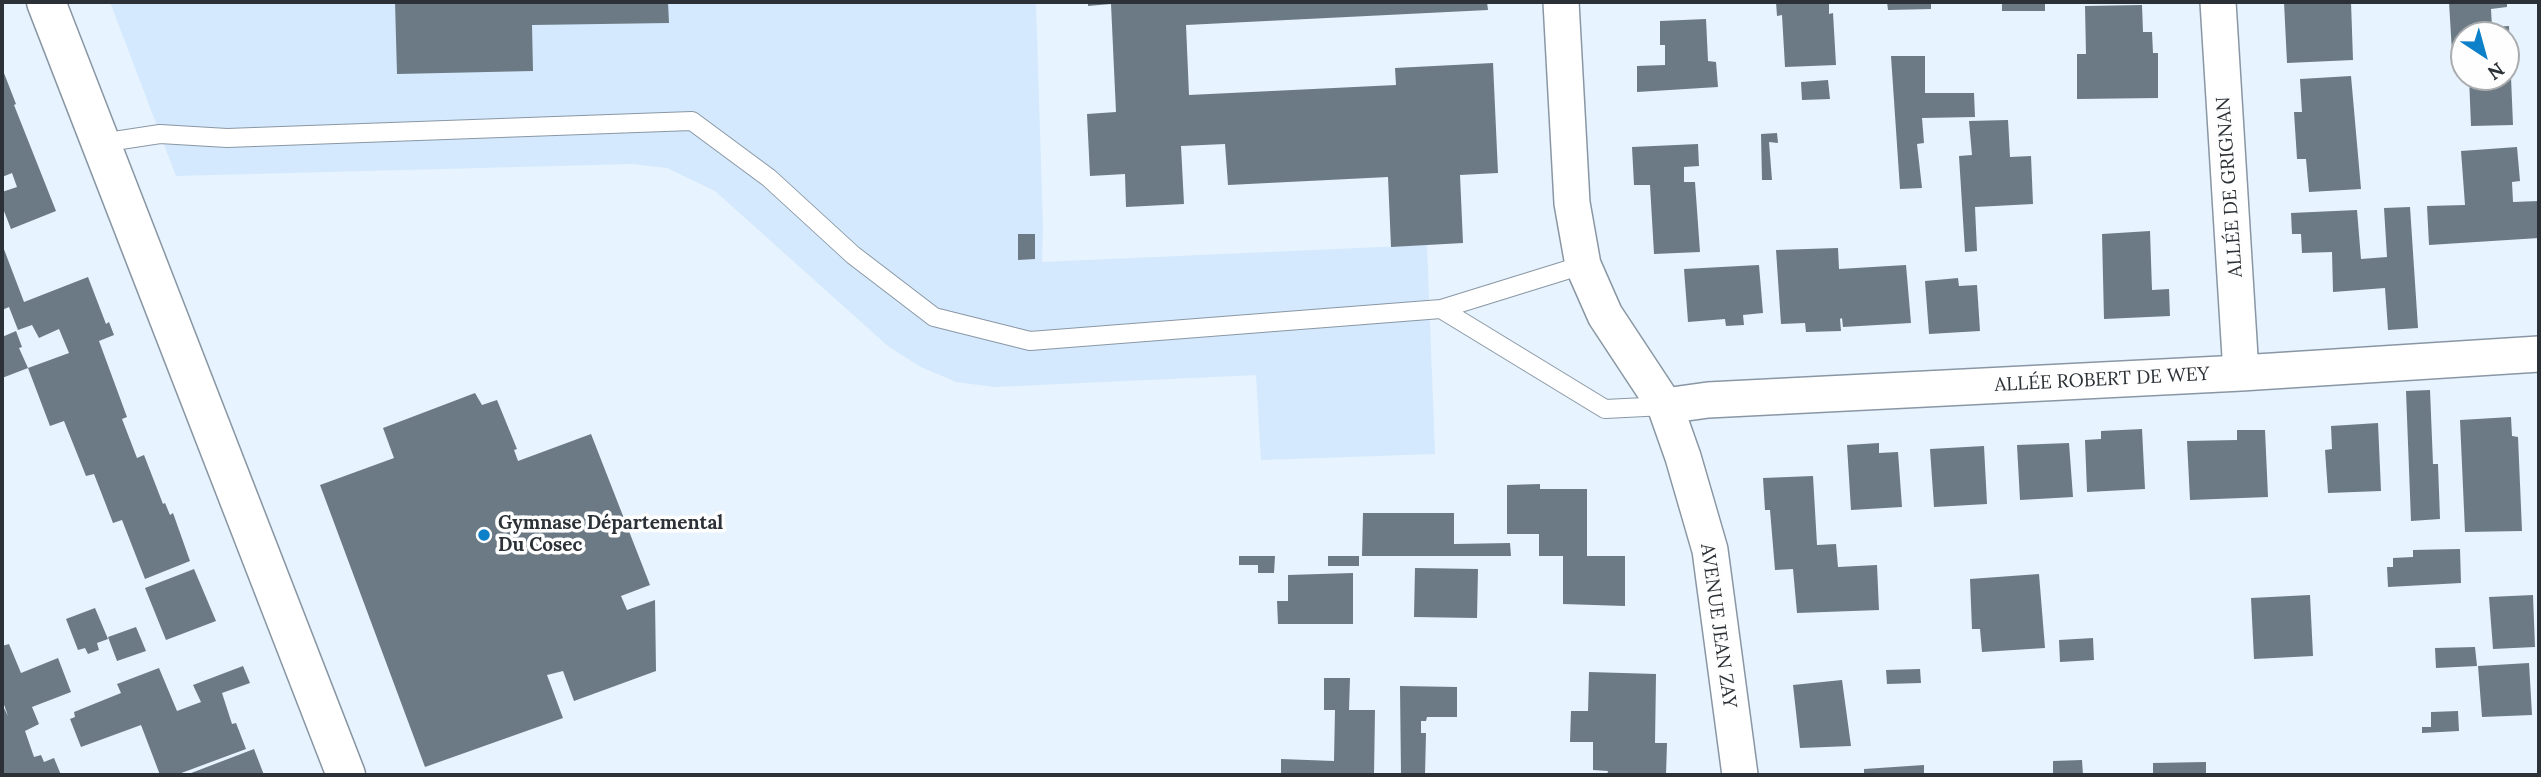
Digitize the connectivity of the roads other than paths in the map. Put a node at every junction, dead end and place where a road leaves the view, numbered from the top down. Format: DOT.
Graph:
graph roads {
  1 [pos="46,2"];
  2 [pos="1561,2"];
  3 [pos="2218,2"];
  4 [pos="101,143"];
  5 [pos="1583,265"];
  6 [pos="1441,309"];
  7 [pos="2539,354"];
  8 [pos="2241,373"];
  9 [pos="1665,406"];
  10 [pos="346,775"];
  11 [pos="1740,775"];
  1 -- 4 [label="street"];
  2 -- 5 [label="street, AVENUE JEAN ZAY"];
  3 -- 8 [label="street, ALLÉE DE GRIGNAN"];
  4 -- 6 [label="lane"];
  4 -- 10 [label="street"];
  5 -- 6 [label="lane"];
  5 -- 9 [label="street, AVENUE JEAN ZAY"];
  6 -- 9 [label="lane"];
  7 -- 8 [label="street, ALLÉE ROBERT DE WEY"];
  8 -- 9 [label="street, ALLÉE ROBERT DE WEY"];
  9 -- 11 [label="street, AVENUE JEAN ZAY"];
}
